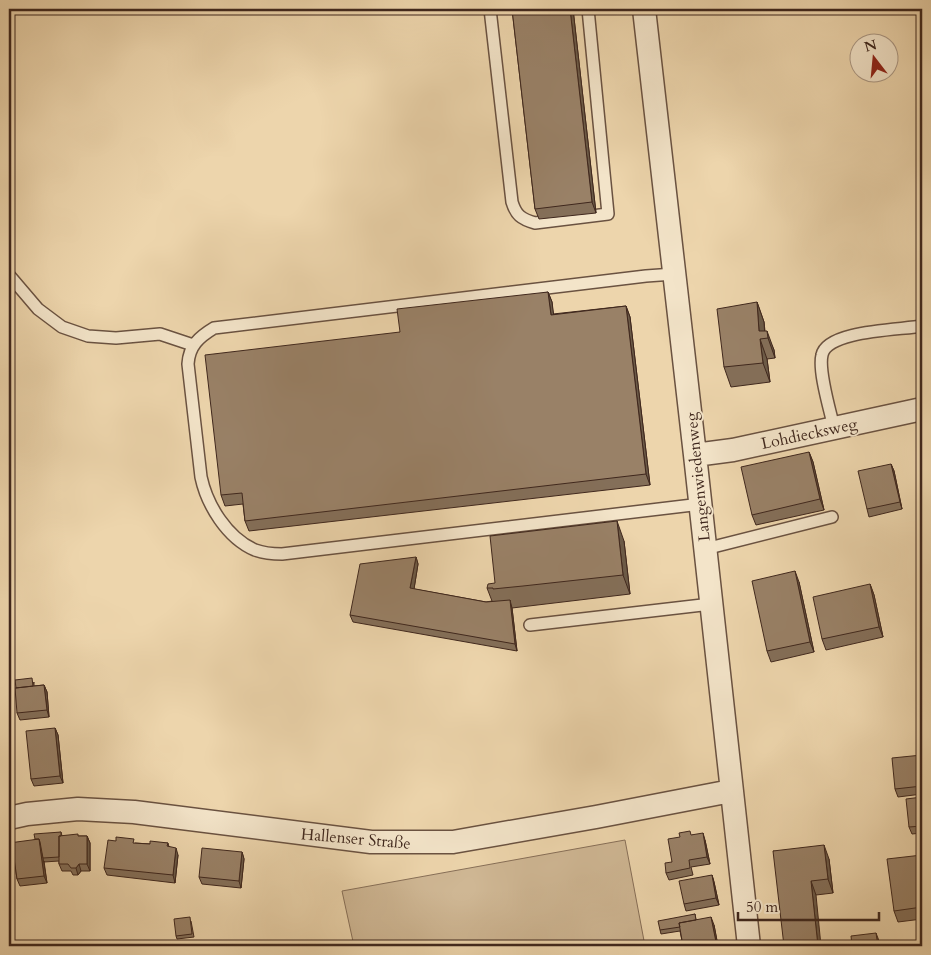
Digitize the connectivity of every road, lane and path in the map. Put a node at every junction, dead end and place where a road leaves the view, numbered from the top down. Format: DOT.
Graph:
graph roads {
  1 [pos="490,9"];
  2 [pos="588,9"];
  3 [pos="644,9"];
  4 [pos="674,274"];
  5 [pos="9,275"];
  6 [pos="922,326"];
  7 [pos="193,346"];
  8 [pos="922,408"];
  9 [pos="834,428"];
  10 [pos="695,455"];
  11 [pos="701,504"];
  12 [pos="832,517"];
  13 [pos="705,549"];
  14 [pos="712,604"];
  15 [pos="530,625"];
  16 [pos="731,791"];
  17 [pos="9,818"];
  18 [pos="749,946"];
  1 -- 2 [label="lane"];
  3 -- 4 [label="street, Langenwiedenweg"];
  4 -- 7 [label="lane"];
  4 -- 10 [label="street, Langenwiedenweg"];
  5 -- 7 [label="lane"];
  6 -- 9 [label="lane"];
  7 -- 11 [label="lane"];
  8 -- 9 [label="street, Lohdiecksweg"];
  9 -- 10 [label="street, Lohdiecksweg"];
  10 -- 11 [label="street, Langenwiedenweg"];
  11 -- 13 [label="street, Langenwiedenweg"];
  12 -- 13 [label="lane"];
  13 -- 14 [label="street, Langenwiedenweg"];
  14 -- 15 [label="lane"];
  14 -- 16 [label="street, Langenwiedenweg"];
  16 -- 17 [label="street, Hallenser Straße"];
  16 -- 18 [label="street, Langenwiedenweg"];
}
